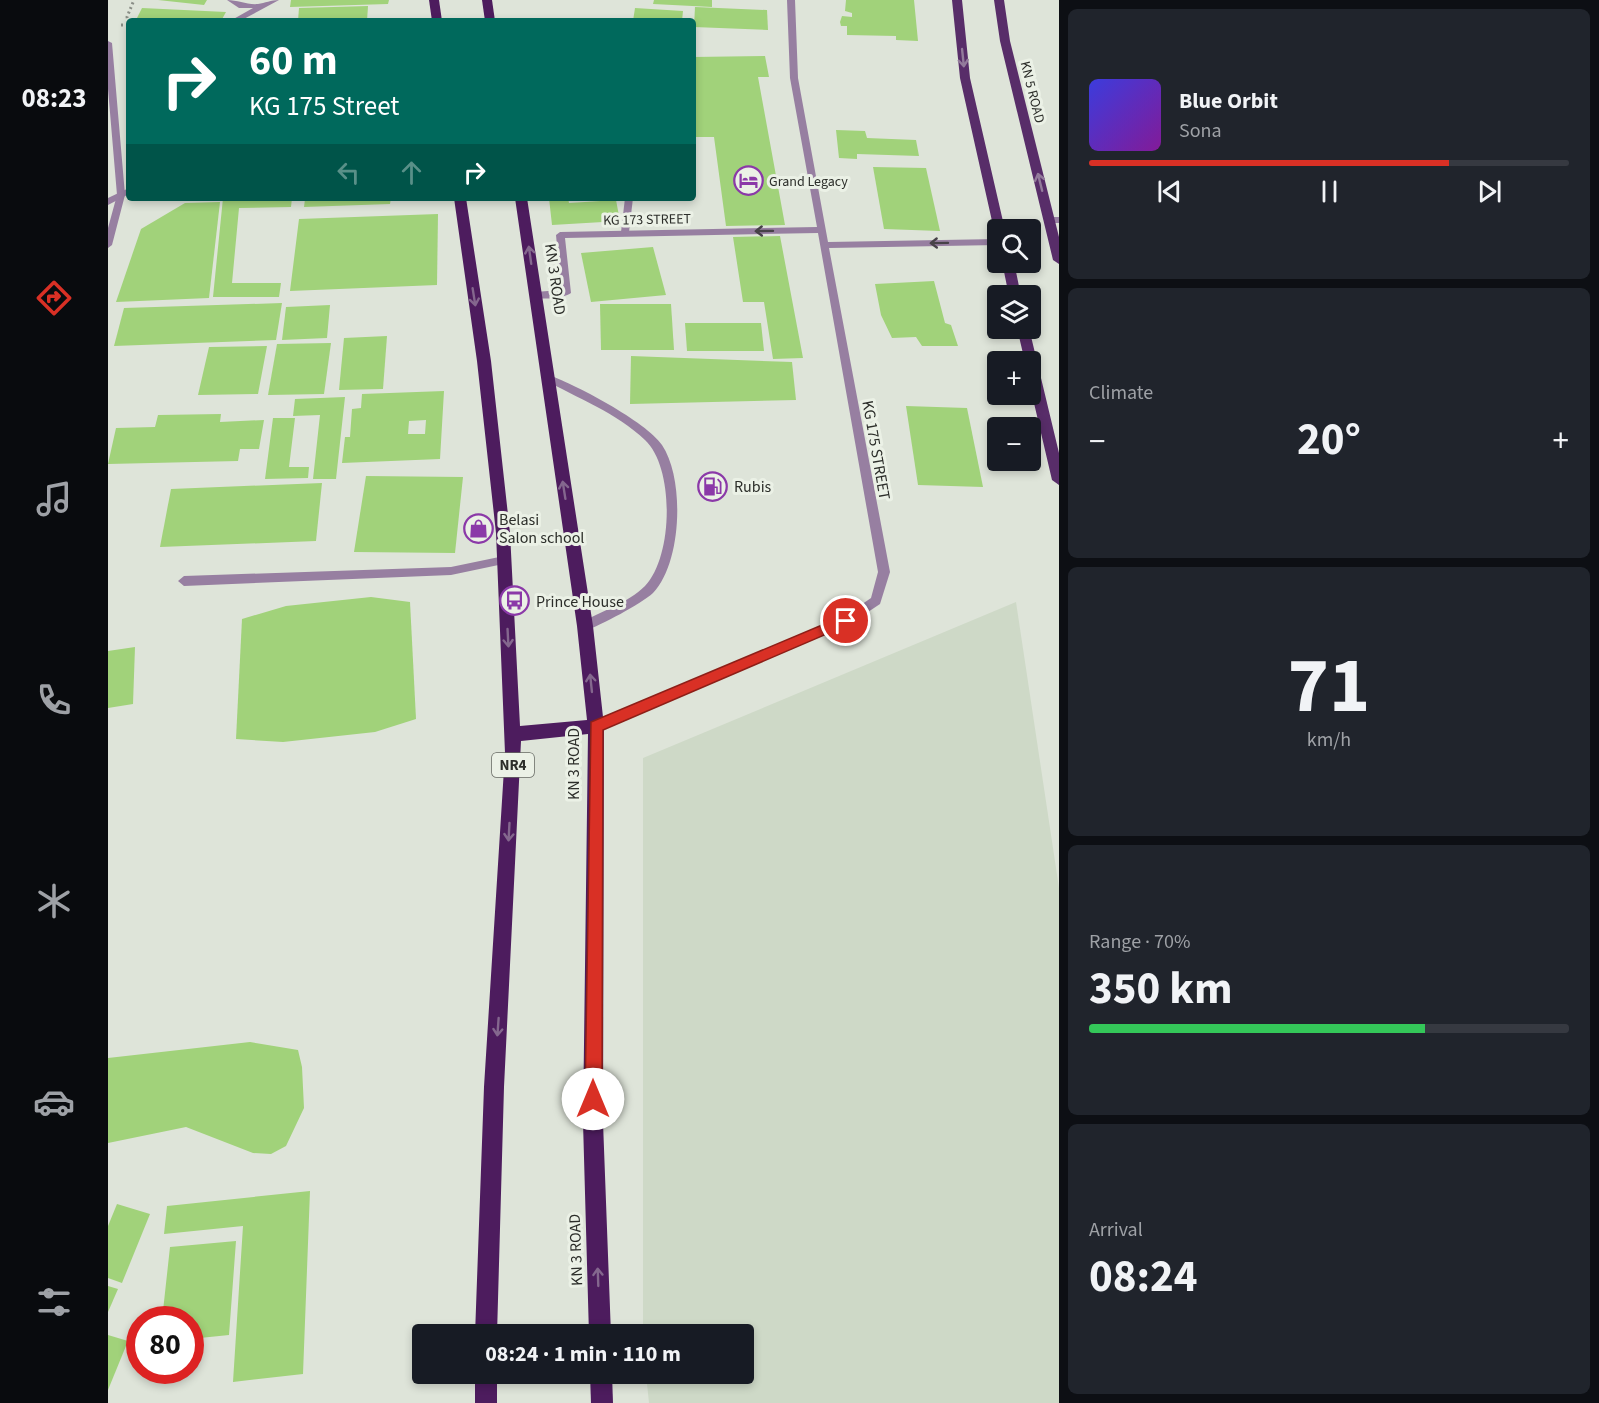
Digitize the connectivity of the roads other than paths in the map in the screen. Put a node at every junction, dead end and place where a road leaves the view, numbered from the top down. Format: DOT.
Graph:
graph roads {
  1 [pos="231,0"];
  2 [pos="275,0"];
  3 [pos="434,0"];
  4 [pos="487,0"];
  5 [pos="791,0"];
  6 [pos="957,0"];
  7 [pos="999,0"];
  8 [pos="259,6"];
  9 [pos="239,18"];
  10 [pos="437,18"];
  11 [pos="490,18"];
  12 [pos="108,43"];
  13 [pos="125,193"];
  14 [pos="460,201"];
  15 [pos="521,201"];
  16 [pos="629,201"];
  17 [pos="108,202"];
  18 [pos="997,219"];
  19 [pos="1054,220"];
  20 [pos="822,230"];
  21 [pos="626,232"];
  22 [pos="987,242"];
  23 [pos="108,244"];
  24 [pos="826,245"];
  25 [pos="1059,260"];
  26 [pos="535,295"];
  27 [pos="1026,339"];
  28 [pos="546,377"];
  29 [pos="1059,480"];
  30 [pos="504,560"];
  31 [pos="184,581"];
  32 [pos="585,626"];
  33 [pos="596,726"];
  34 [pos="513,734"];
  35 [pos="486,1324"];
  36 [pos="600,1324"];
  37 [pos="486,1384"];
  38 [pos="601,1384"];
  39 [pos="486,1403"];
  40 [pos="602,1403"];
  1 -- 8 [label="street"];
  2 -- 8 [label="street"];
  3 -- 10 [label="highway"];
  4 -- 11 [label="highway"];
  5 -- 20 [label="street, KG 175 STREET"];
  6 -- 18 [label="main road, one-way"];
  19 -- 7 [label="main road, KN 5 ROAD, one-way"];
  8 -- 9 [label="street"];
  12 -- 13 [label="street"];
  13 -- 17 [label="street"];
  13 -- 23 [label="street"];
  14 -- 30 [label="highway, NR4, one-way"];
  26 -- 15 [label="highway, KN 3 ROAD, one-way"];
  16 -- 21 [label="street"];
  19 -- 25 [label="main road, KN 5 ROAD"];
  20 -- 21 [label="street, KG 173 STREET, one-way"];
  20 -- 24 [label="street, KG 175 STREET"];
  21 -- 26 [label="street, KG 173 STREET"];
  22 -- 24 [label="street, one-way"];
  24 -- 33 [label="street, KG 175 STREET"];
  26 -- 28 [label="highway, KN 3 ROAD"];
  27 -- 29 [label="main road"];
  32 -- 28 [label="highway, KN 3 ROAD, one-way"];
  28 -- 32 [label="street"];
  30 -- 31 [label="street"];
  30 -- 34 [label="highway, NR4, one-way"];
  33 -- 32 [label="highway, KN 3 ROAD, one-way"];
  33 -- 34 [label="highway"];
  36 -- 33 [label="highway, KN 3 ROAD, one-way"];
  34 -- 35 [label="highway, NR4, one-way"];
  37 -- 39 [label="highway"];
  38 -- 40 [label="highway"];
}
